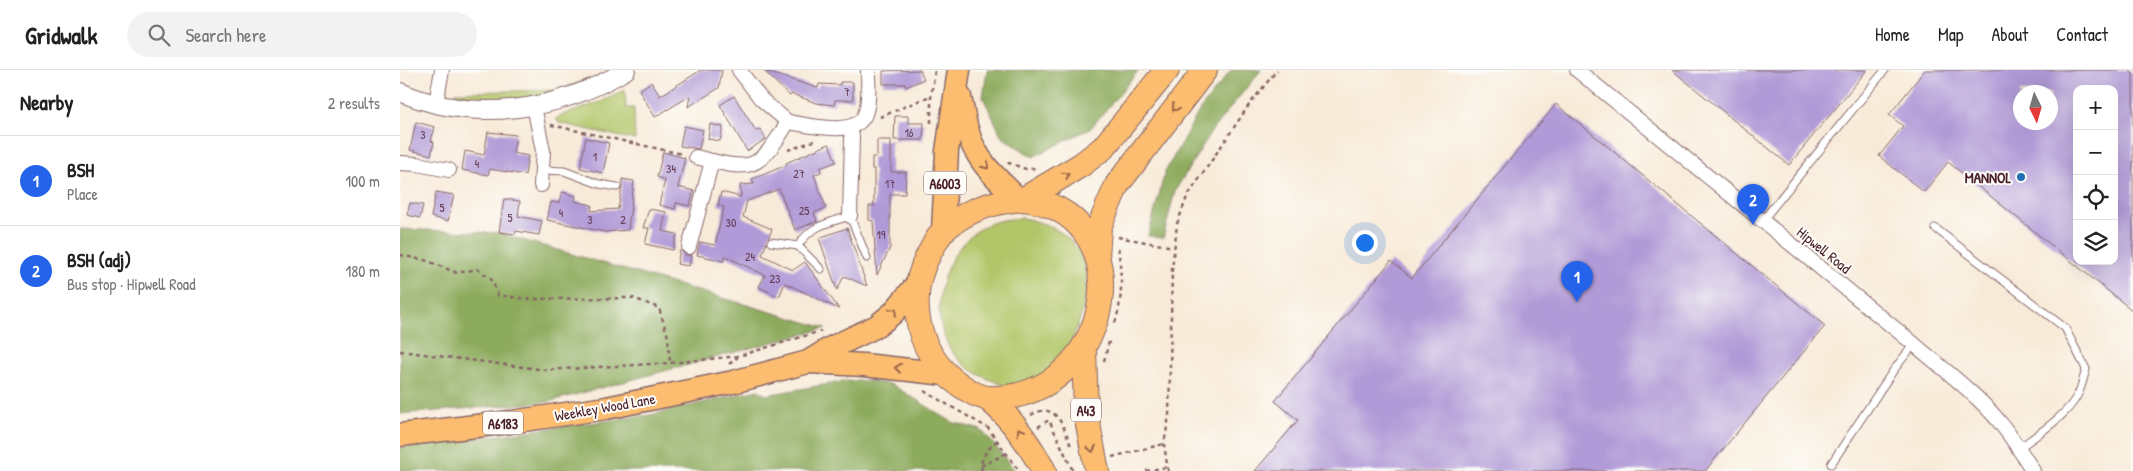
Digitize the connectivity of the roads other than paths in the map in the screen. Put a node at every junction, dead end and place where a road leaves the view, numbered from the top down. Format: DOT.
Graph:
graph roads {
  1 [pos="442,70"];
  2 [pos="626,70"];
  3 [pos="739,70"];
  4 [pos="868,70"];
  5 [pos="1167,70"];
  6 [pos="1205,70"];
  7 [pos="1577,70"];
  8 [pos="1885,70"];
  9 [pos="958,77"];
  10 [pos="400,92"];
  11 [pos="436,103"];
  12 [pos="534,106"];
  13 [pos="788,122"];
  14 [pos="849,128"];
  15 [pos="696,157"];
  16 [pos="712,161"];
  17 [pos="400,163"];
  18 [pos="449,170"];
  19 [pos="543,170"];
  20 [pos="541,185"];
  21 [pos="617,187"];
  22 [pos="1021,200"];
  23 [pos="850,216"];
  24 [pos="1762,221"];
  25 [pos="1935,228"];
  26 [pos="943,231"];
  27 [pos="771,242"];
  28 [pos="798,246"];
  29 [pos="689,247"];
  30 [pos="1097,257"];
  31 [pos="867,258"];
  32 [pos="821,270"];
  33 [pos="918,282"];
  34 [pos="1914,344"];
  35 [pos="1084,348"];
  36 [pos="808,362"];
  37 [pos="946,374"];
  38 [pos="987,398"];
  39 [pos="400,435"];
  40 [pos="2019,448"];
  41 [pos="1831,464"];
  42 [pos="1103,465"];
  43 [pos="1044,471"];
  44 [pos="2033,471"];
  1 -- 11 [label="street"];
  2 -- 12 [label="street"];
  3 -- 13 [label="street"];
  4 -- 14 [label="street"];
  22 -- 5 [label="highway, A43, one-way"];
  6 -- 30 [label="highway, A43, one-way"];
  7 -- 24 [label="street, Hipwell Road"];
  8 -- 24 [label="lane"];
  9 -- 22 [label="main road, A6003, one-way"];
  9 -- 26 [label="main road, A6003"];
  10 -- 11 [label="street"];
  11 -- 12 [label="street"];
  12 -- 19 [label="street"];
  13 -- 14 [label="street"];
  13 -- 16 [label="street"];
  14 -- 23 [label="street"];
  15 -- 16 [label="street"];
  16 -- 29 [label="street"];
  17 -- 18 [label="street"];
  19 -- 20 [label="street"];
  19 -- 21 [label="lane"];
  22 -- 26 [label="highway, A43"];
  22 -- 30 [label="highway, A43"];
  23 -- 28 [label="lane"];
  23 -- 31 [label="lane"];
  24 -- 34 [label="street, Hipwell Road"];
  25 -- 40 [label="lane"];
  26 -- 33 [label="highway, A43"];
  27 -- 28 [label="lane"];
  28 -- 32 [label="lane"];
  30 -- 35 [label="highway, A43"];
  36 -- 33 [label="main road, Weekley Wood Lane / A6183, one-way"];
  33 -- 37 [label="highway, A43"];
  34 -- 40 [label="street, Hipwell Road"];
  34 -- 41 [label="lane"];
  35 -- 38 [label="highway, A43"];
  35 -- 42 [label="highway, A43, one-way"];
  37 -- 36 [label="main road, Weekley Wood Lane / A6183, one-way"];
  36 -- 39 [label="main road, Weekley Wood Lane / A6183"];
  37 -- 38 [label="highway, A43"];
  43 -- 38 [label="highway, A43, one-way"];
  40 -- 44 [label="street, Hipwell Road"];
}
